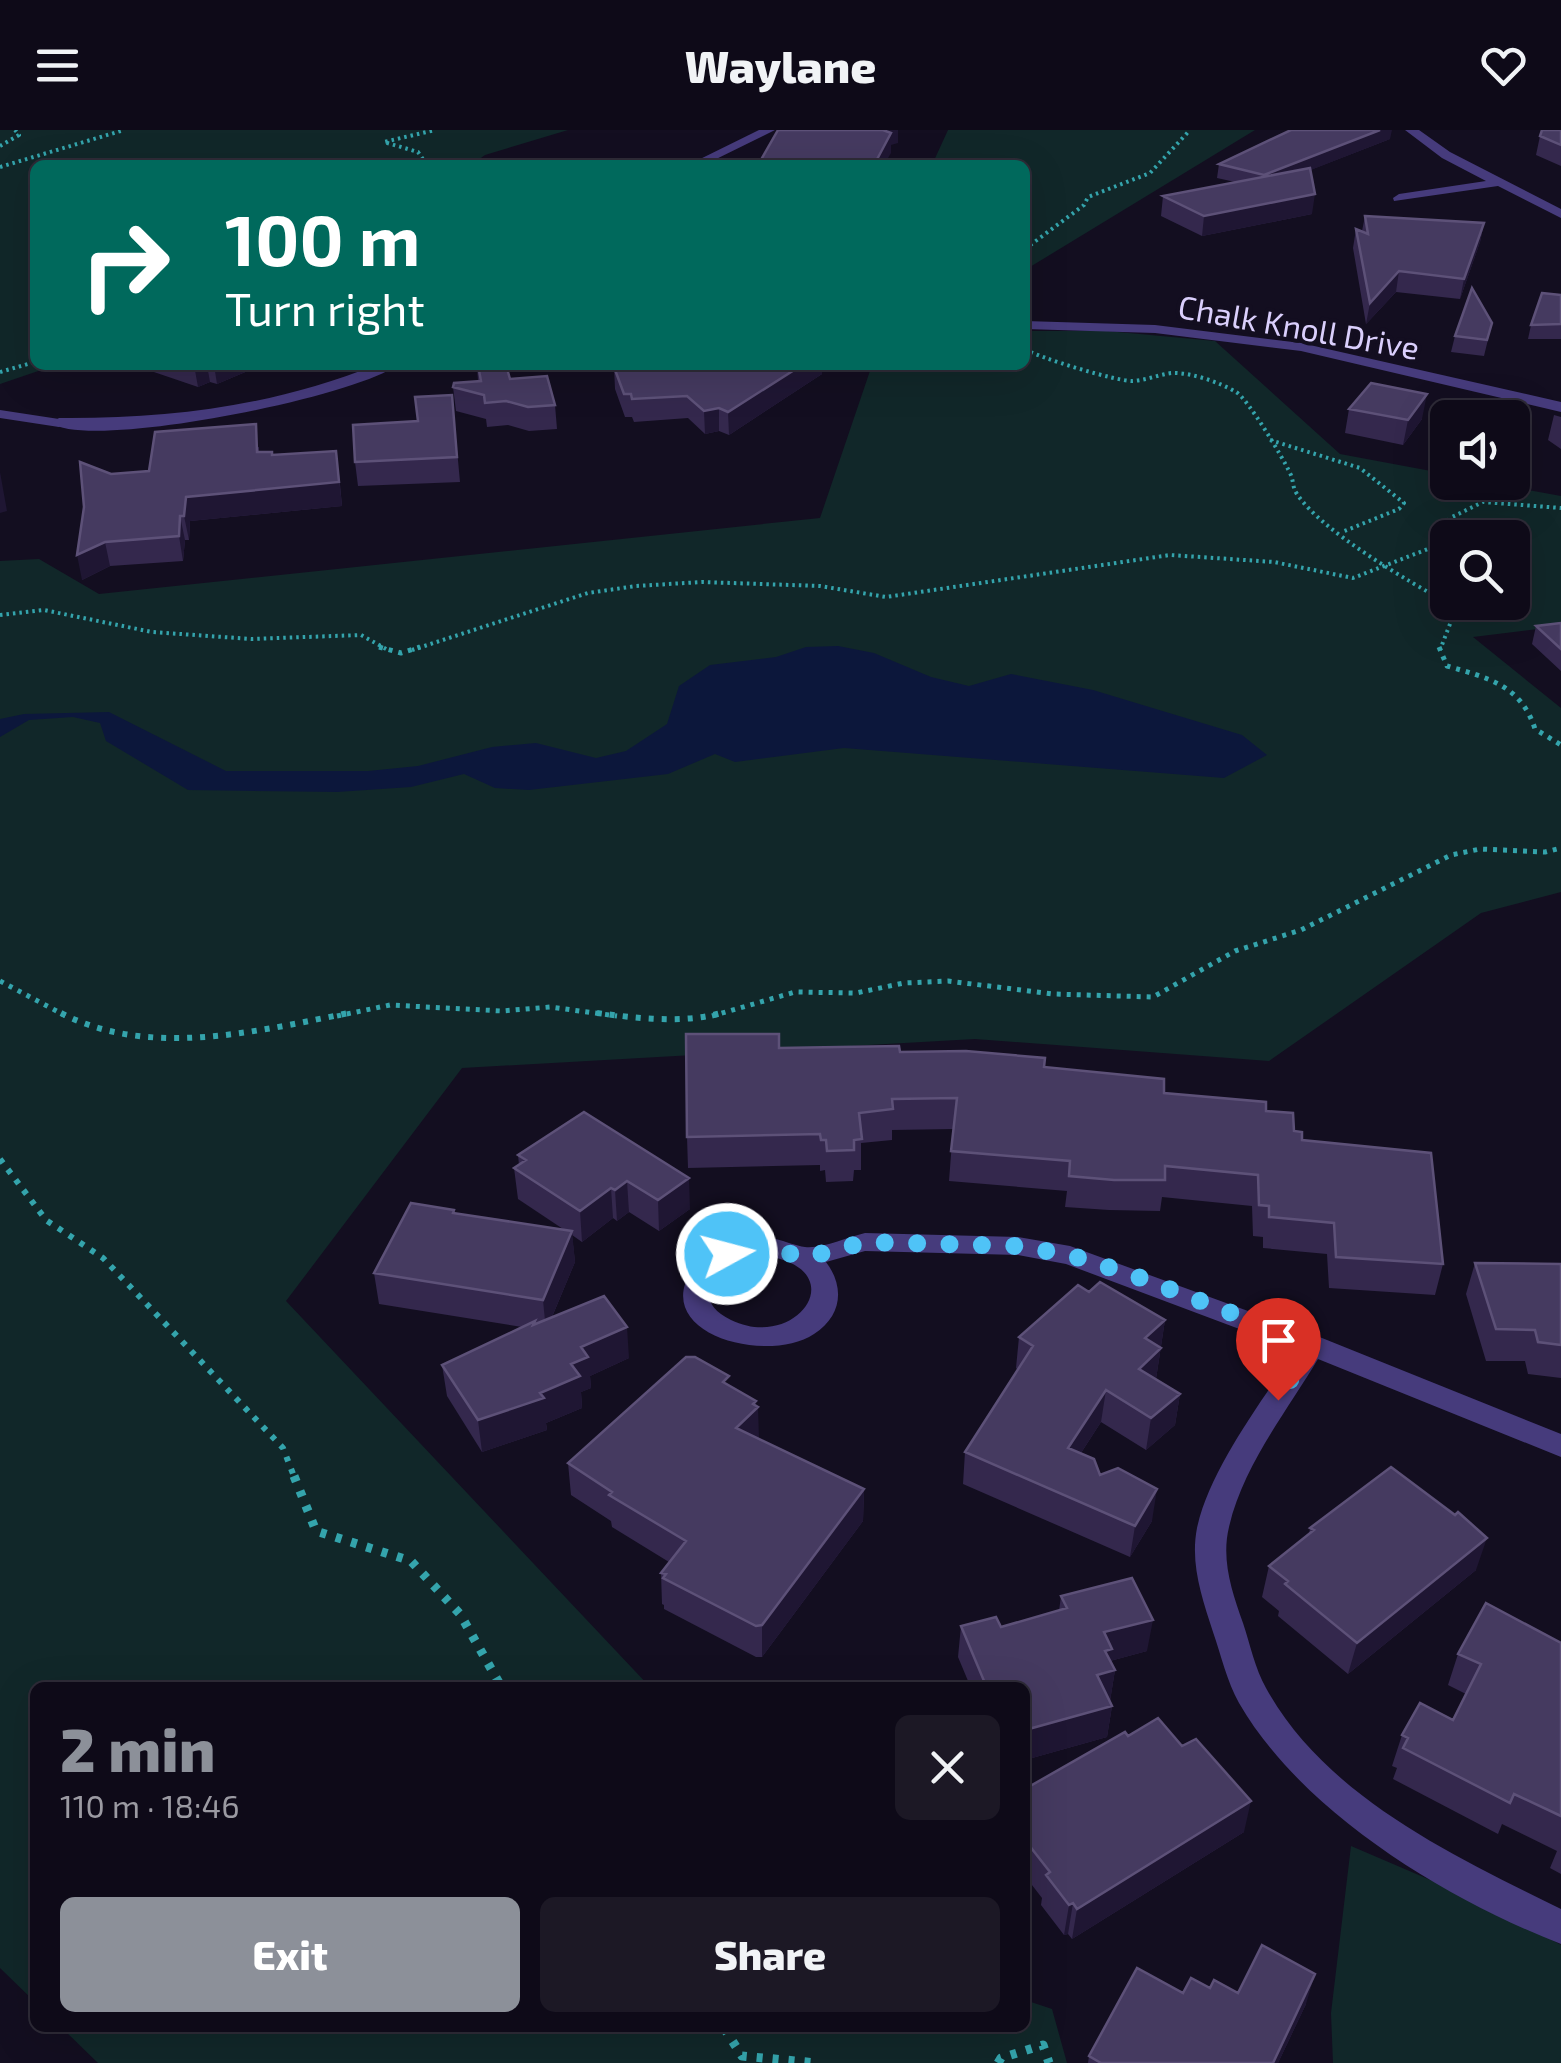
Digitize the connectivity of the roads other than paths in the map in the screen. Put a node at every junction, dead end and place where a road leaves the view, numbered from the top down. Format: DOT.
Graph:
graph roads {
  1 [pos="770,130"];
  2 [pos="1412,130"];
  3 [pos="705,160"];
  4 [pos="1502,182"];
  5 [pos="1399,198"];
  6 [pos="1561,214"];
  7 [pos="1030,325"];
  8 [pos="375,370"];
  9 [pos="1561,408"];
  10 [pos="0,414"];
  11 [pos="58,423"];
  12 [pos="805,1258"];
  13 [pos="1312,1344"];
  14 [pos="1561,1446"];
  15 [pos="1561,1926"];
  1 -- 3 [label="street"];
  2 -- 4 [label="street"];
  4 -- 5 [label="street"];
  4 -- 6 [label="street"];
  7 -- 9 [label="street, Chalk Knoll Drive"];
  8 -- 11 [label="street"];
  10 -- 11 [label="lane"];
  12 -- 12 [label="street"];
  12 -- 13 [label="street"];
  13 -- 14 [label="street"];
  13 -- 15 [label="street"];
}
